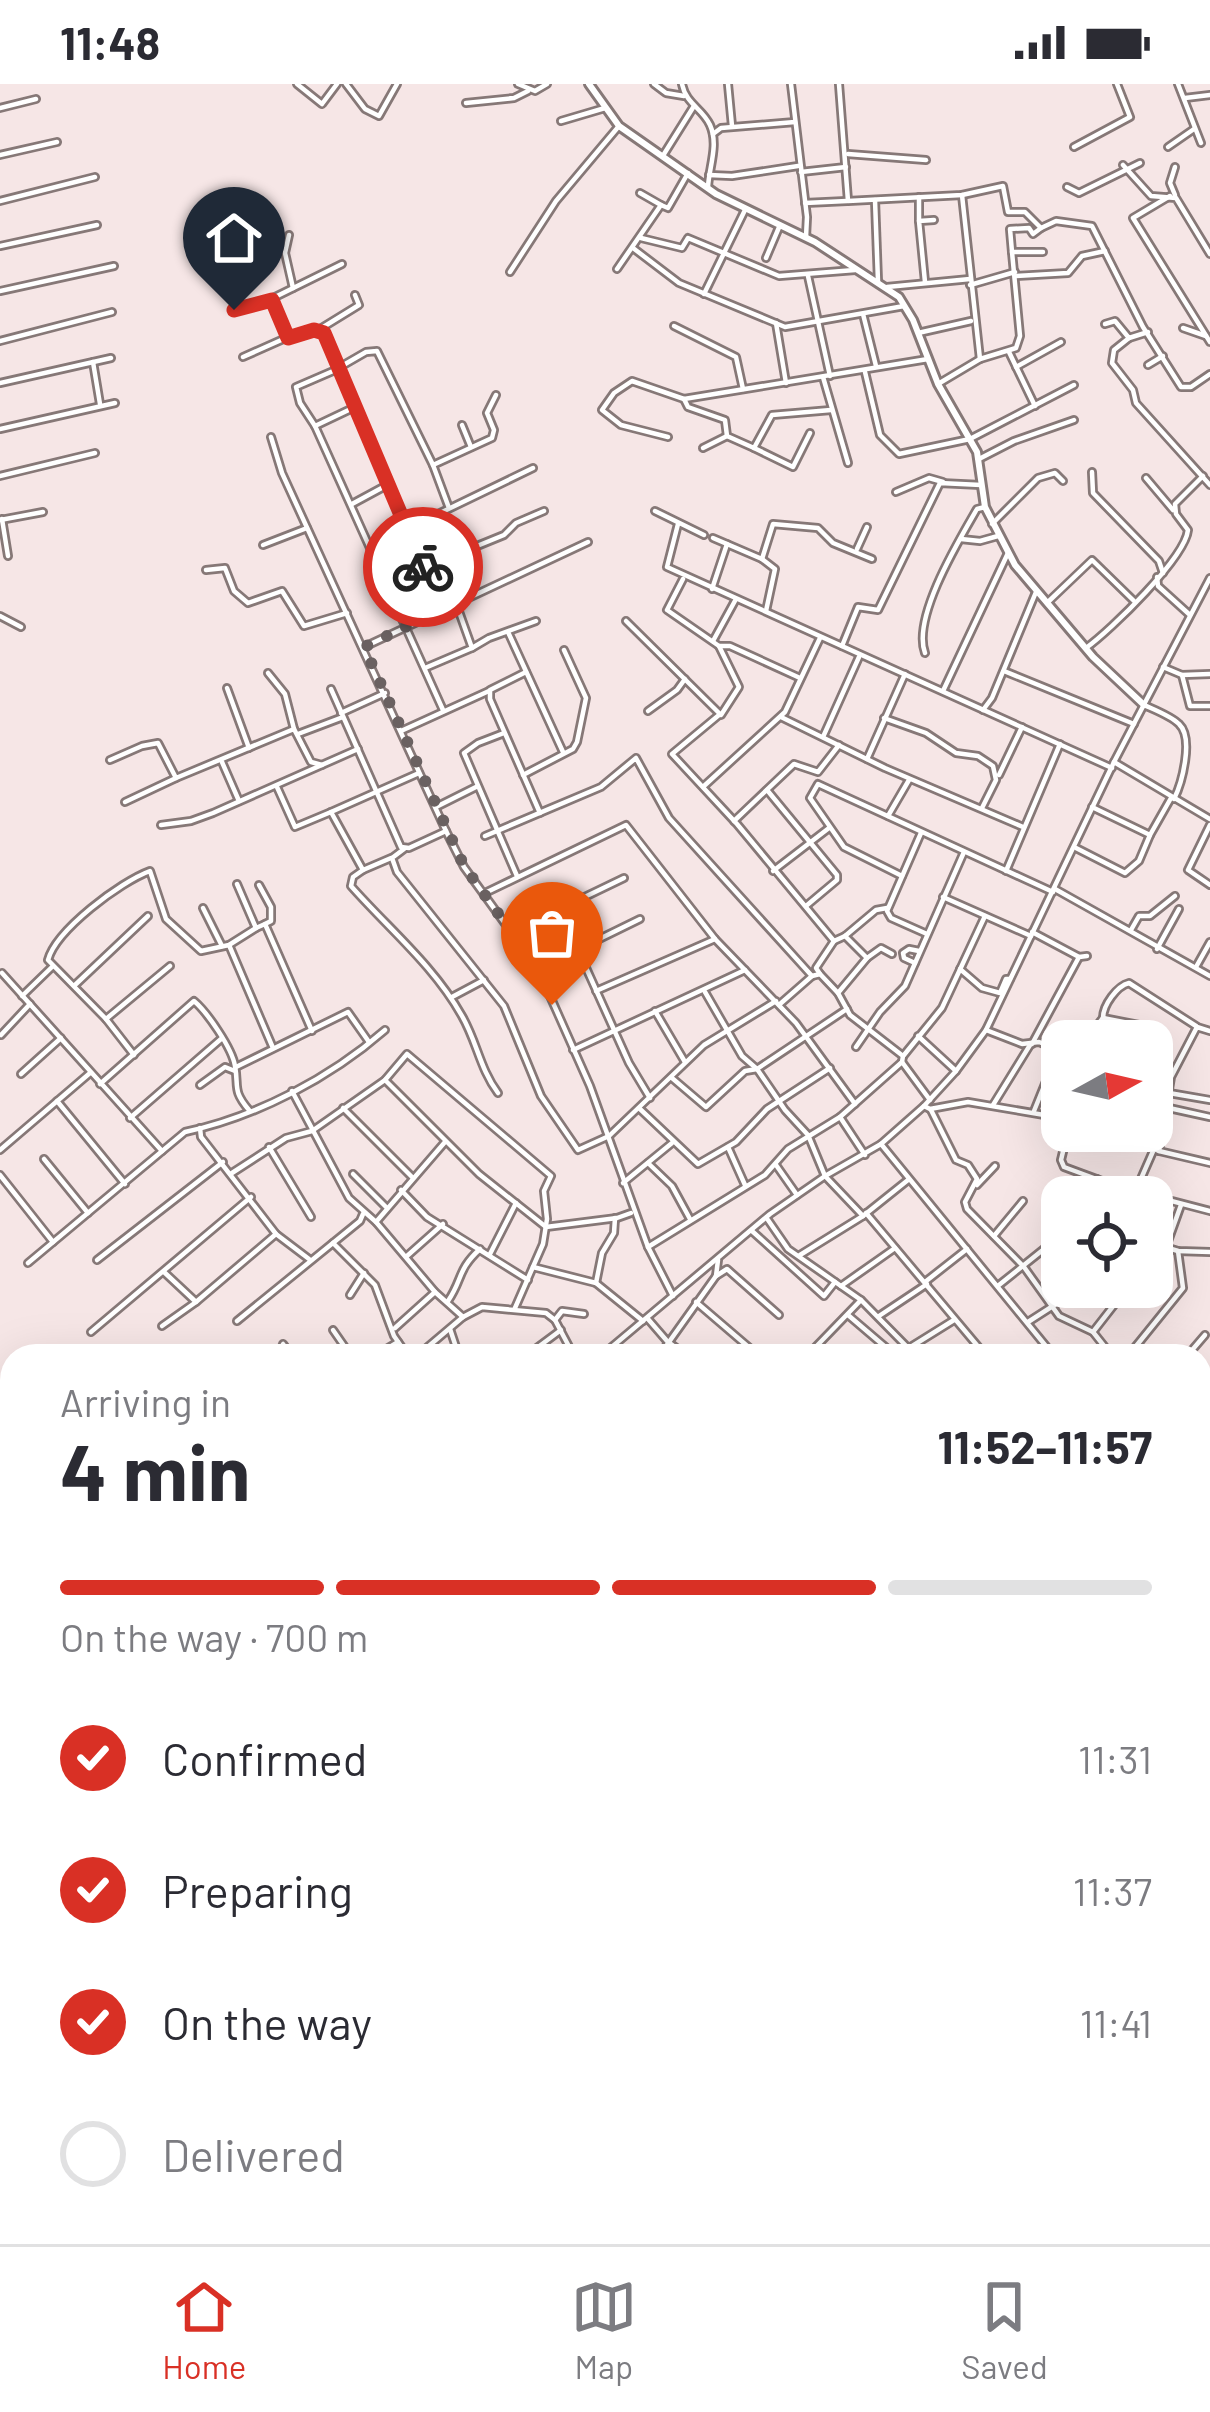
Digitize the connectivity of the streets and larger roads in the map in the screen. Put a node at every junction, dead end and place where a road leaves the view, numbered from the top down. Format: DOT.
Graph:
graph roads {
  1 [pos="297,84"];
  2 [pos="341,84"];
  3 [pos="397,84"];
  4 [pos="518,84"];
  5 [pos="547,84"];
  6 [pos="590,84"];
  7 [pos="654,84"];
  8 [pos="682,84"];
  9 [pos="728,84"];
  10 [pos="791,84"];
  11 [pos="839,84"];
  12 [pos="1117,84"];
  13 [pos="1178,84"];
  14 [pos="528,91"];
  15 [pos="1210,95"];
  16 [pos="684,96"];
  17 [pos="36,98"];
  18 [pos="1185,98"];
  19 [pos="466,103"];
  20 [pos="694,106"];
  21 [pos="0,107"];
  22 [pos="605,108"];
  23 [pos="561,121"];
  24 [pos="795,122"];
  25 [pos="619,125"];
  26 [pos="710,125"];
  27 [pos="732,127"];
  28 [pos="1194,129"];
  29 [pos="713,134"];
  30 [pos="57,142"];
  31 [pos="1201,142"];
  32 [pos="1074,147"];
  33 [pos="1168,147"];
  34 [pos="664,154"];
  35 [pos="846,154"];
  36 [pos="0,155"];
  37 [pos="926,160"];
  38 [pos="1140,163"];
  39 [pos="846,167"];
  40 [pos="1125,167"];
  41 [pos="1175,167"];
  42 [pos="800,169"];
  43 [pos="688,172"];
  44 [pos="709,175"];
  45 [pos="95,177"];
  46 [pos="1067,187"];
  47 [pos="708,188"];
  48 [pos="640,193"];
  49 [pos="962,194"];
  50 [pos="919,196"];
  51 [pos="1173,197"];
  52 [pos="848,200"];
  53 [pos="875,200"];
  54 [pos="0,201"];
  55 [pos="805,203"];
  56 [pos="661,205"];
  57 [pos="746,210"];
  58 [pos="1008,212"];
  59 [pos="934,220"];
  60 [pos="919,221"];
  61 [pos="97,225"];
  62 [pos="780,225"];
  63 [pos="1041,228"];
  64 [pos="1010,229"];
  65 [pos="289,235"];
  66 [pos="806,237"];
  67 [pos="640,238"];
  68 [pos="0,246"];
  69 [pos="632,248"];
  70 [pos="1106,251"];
  71 [pos="1043,252"];
  72 [pos="1012,253"];
  73 [pos="723,254"];
  74 [pos="1210,254"];
  75 [pos="766,258"];
  76 [pos="342,264"];
  77 [pos="114,266"];
  78 [pos="617,268"];
  79 [pos="861,270"];
  80 [pos="510,272"];
  81 [pos="1015,274"];
  82 [pos="808,276"];
  83 [pos="878,281"];
  84 [pos="925,282"];
  85 [pos="970,282"];
  86 [pos="887,286"];
  87 [pos="293,288"];
  88 [pos="0,292"];
  89 [pos="704,294"];
  90 [pos="355,295"];
  91 [pos="272,300"];
  92 [pos="905,305"];
  93 [pos="234,310"];
  94 [pos="112,311"];
  95 [pos="863,314"];
  96 [pos="973,320"];
  97 [pos="819,322"];
  98 [pos="776,323"];
  99 [pos="1105,324"];
  100 [pos="674,326"];
  101 [pos="1183,328"];
  102 [pos="320,329"];
  103 [pos="1148,332"];
  104 [pos="918,333"];
  105 [pos="288,338"];
  106 [pos="1129,338"];
  107 [pos="0,340"];
  108 [pos="1208,340"];
  109 [pos="1061,343"];
  110 [pos="1008,351"];
  111 [pos="243,356"];
  112 [pos="1163,356"];
  113 [pos="111,358"];
  114 [pos="928,359"];
  115 [pos="980,359"];
  116 [pos="93,362"];
  117 [pos="1148,365"];
  118 [pos="340,368"];
  119 [pos="1016,368"];
  120 [pos="877,369"];
  121 [pos="865,371"];
  122 [pos="1210,374"];
  123 [pos="826,376"];
  124 [pos="0,383"];
  125 [pos="786,383"];
  126 [pos="938,384"];
  127 [pos="1074,385"];
  128 [pos="743,390"];
  129 [pos="496,395"];
  130 [pos="684,399"];
  131 [pos="115,403"];
  132 [pos="100,405"];
  133 [pos="1035,406"];
  134 [pos="355,407"];
  135 [pos="831,410"];
  136 [pos="1074,419"];
  137 [pos="462,424"];
  138 [pos="315,426"];
  139 [pos="0,429"];
  140 [pos="810,433"];
  141 [pos="727,436"];
  142 [pos="271,437"];
  143 [pos="668,437"];
  144 [pos="970,440"];
  145 [pos="471,447"];
  146 [pos="703,448"];
  147 [pos="754,448"];
  148 [pos="94,453"];
  149 [pos="979,459"];
  150 [pos="848,464"];
  151 [pos="433,465"];
  152 [pos="533,468"];
  153 [pos="1092,472"];
  154 [pos="0,476"];
  155 [pos="1202,476"];
  156 [pos="1145,478"];
  157 [pos="1063,481"];
  158 [pos="943,482"];
  159 [pos="388,484"];
  160 [pos="1210,484"];
  161 [pos="981,485"];
  162 [pos="896,492"];
  163 [pos="350,506"];
  164 [pos="985,507"];
  165 [pos="449,508"];
  166 [pos="1174,510"];
  167 [pos="544,511"];
  168 [pos="655,511"];
  169 [pos="43,512"];
  170 [pos="1,519"];
  171 [pos="679,524"];
  172 [pos="992,524"];
  173 [pos="307,527"];
  174 [pos="867,527"];
  175 [pos="407,529"];
  176 [pos="704,535"];
  177 [pos="998,536"];
  178 [pos="713,538"];
  179 [pos="961,539"];
  180 [pos="588,542"];
  181 [pos="727,544"];
  182 [pos="262,545"];
  183 [pos="856,551"];
  184 [pos="1008,553"];
  185 [pos="8,556"];
  186 [pos="762,559"];
  187 [pos="872,560"];
  188 [pos="423,568"];
  189 [pos="206,570"];
  190 [pos="1161,574"];
  191 [pos="684,577"];
  192 [pos="1210,578"];
  193 [pos="386,587"];
  194 [pos="712,589"];
  195 [pos="1036,592"];
  196 [pos="736,599"];
  197 [pos="1134,601"];
  198 [pos="1046,603"];
  199 [pos="456,606"];
  200 [pos="347,613"];
  201 [pos="765,613"];
  202 [pos="1190,615"];
  203 [pos="0,616"];
  204 [pos="536,621"];
  205 [pos="626,621"];
  206 [pos="406,627"];
  207 [pos="21,628"];
  208 [pos="508,632"];
  209 [pos="820,638"];
  210 [pos="716,644"];
  211 [pos="842,646"];
  212 [pos="364,647"];
  213 [pos="472,648"];
  214 [pos="1086,648"];
  215 [pos="564,650"];
  216 [pos="926,653"];
  217 [pos="860,657"];
  218 [pos="424,668"];
  219 [pos="1163,668"];
  220 [pos="1004,671"];
  221 [pos="268,673"];
  222 [pos="526,673"];
  223 [pos="905,674"];
  224 [pos="1210,674"];
  225 [pos="1182,675"];
  226 [pos="800,678"];
  227 [pos="686,679"];
  228 [pos="227,688"];
  229 [pos="331,689"];
  230 [pos="490,690"];
  231 [pos="944,691"];
  232 [pos="385,693"];
  233 [pos="1144,705"];
  234 [pos="1210,706"];
  235 [pos="443,710"];
  236 [pos="983,710"];
  237 [pos="648,711"];
  238 [pos="342,715"];
  239 [pos="719,715"];
  240 [pos="781,716"];
  241 [pos="884,718"];
  242 [pos="1134,724"];
  243 [pos="1022,727"];
  244 [pos="401,731"];
  245 [pos="296,732"];
  246 [pos="504,733"];
  247 [pos="823,737"];
  248 [pos="1060,744"];
  249 [pos="839,745"];
  250 [pos="249,748"];
  251 [pos="358,749"];
  252 [pos="563,752"];
  253 [pos="867,759"];
  254 [pos="110,760"];
  255 [pos="221,762"];
  256 [pos="322,765"];
  257 [pos="1113,765"];
  258 [pos="419,773"];
  259 [pos="523,775"];
  260 [pos="176,778"];
  261 [pos="910,778"];
  262 [pos="996,780"];
  263 [pos="277,787"];
  264 [pos="476,787"];
  265 [pos="702,788"];
  266 [pos="767,790"];
  267 [pos="379,794"];
  268 [pos="1173,798"];
  269 [pos="238,801"];
  270 [pos="125,802"];
  271 [pos="436,807"];
  272 [pos="1092,807"];
  273 [pos="982,808"];
  274 [pos="332,812"];
  275 [pos="540,813"];
  276 [pos="888,816"];
  277 [pos="734,820"];
  278 [pos="1210,822"];
  279 [pos="161,825"];
  280 [pos="1023,827"];
  281 [pos="829,828"];
  282 [pos="446,831"];
  283 [pos="497,831"];
  284 [pos="921,833"];
  285 [pos="1150,835"];
  286 [pos="485,836"];
  287 [pos="808,841"];
  288 [pos="1074,847"];
  289 [pos="404,849"];
  290 [pos="964,852"];
  291 [pos="392,858"];
  292 [pos="362,870"];
  293 [pos="773,871"];
  294 [pos="1006,871"];
  295 [pos="517,876"];
  296 [pos="902,876"];
  297 [pos="624,878"];
  298 [pos="237,884"];
  299 [pos="259,886"];
  300 [pos="1210,886"];
  301 [pos="1054,891"];
  302 [pos="485,893"];
  303 [pos="1175,896"];
  304 [pos="943,897"];
  305 [pos="806,906"];
  306 [pos="203,908"];
  307 [pos="887,908"];
  308 [pos="1179,909"];
  309 [pos="148,916"];
  310 [pos="985,916"];
  311 [pos="640,919"];
  312 [pos="265,924"];
  313 [pos="256,928"];
  314 [pos="512,932"];
  315 [pos="1130,933"];
  316 [pos="927,934"];
  317 [pos="1031,934"];
  318 [pos="845,936"];
  319 [pos="715,939"];
  320 [pos="833,941"];
  321 [pos="1210,942"];
  322 [pos="226,946"];
  323 [pos="1157,949"];
  324 [pos="578,950"];
  325 [pos="919,951"];
  326 [pos="892,954"];
  327 [pos="867,958"];
  328 [pos="915,963"];
  329 [pos="53,966"];
  330 [pos="170,966"];
  331 [pos="1196,967"];
  332 [pos="538,969"];
  333 [pos="960,969"];
  334 [pos="745,970"];
  335 [pos="2,974"];
  336 [pos="816,975"];
  337 [pos="1210,976"];
  338 [pos="1010,979"];
  339 [pos="484,980"];
  340 [pos="75,985"];
  341 [pos="596,992"];
  342 [pos="705,992"];
  343 [pos="838,993"];
  344 [pos="22,996"];
  345 [pos="450,998"];
  346 [pos="778,1003"];
  347 [pos="30,1004"];
  348 [pos="847,1009"];
  349 [pos="655,1011"];
  350 [pos="106,1018"];
  351 [pos="1103,1018"];
  352 [pos="1113,1020"];
  353 [pos="1197,1027"];
  354 [pos="869,1029"];
  355 [pos="312,1030"];
  356 [pos="385,1030"];
  357 [pos="614,1030"];
  358 [pos="986,1030"];
  359 [pos="729,1031"];
  360 [pos="1210,1031"];
  361 [pos="1,1035"];
  362 [pos="918,1036"];
  363 [pos="61,1038"];
  364 [pos="807,1038"];
  365 [pos="221,1039"];
  366 [pos="370,1043"];
  367 [pos="1041,1043"];
  368 [pos="1031,1045"];
  369 [pos="856,1047"];
  370 [pos="274,1048"];
  371 [pos="573,1050"];
  372 [pos="134,1055"];
  373 [pos="903,1059"];
  374 [pos="686,1063"];
  375 [pos="830,1068"];
  376 [pos="235,1069"];
  377 [pos="757,1069"];
  378 [pos="956,1071"];
  379 [pos="89,1073"];
  380 [pos="1173,1073"];
  381 [pos="21,1074"];
  382 [pos="672,1078"];
  383 [pos="385,1080"];
  384 [pos="100,1084"];
  385 [pos="200,1085"];
  386 [pos="942,1087"];
  387 [pos="292,1091"];
  388 [pos="498,1094"];
  389 [pos="1173,1094"];
  390 [pos="1041,1095"];
  391 [pos="650,1098"];
  392 [pos="1210,1100"];
  393 [pos="58,1101"];
  394 [pos="780,1102"];
  395 [pos="953,1102"];
  396 [pos="855,1104"];
  397 [pos="928,1105"];
  398 [pos="992,1105"];
  399 [pos="343,1108"];
  400 [pos="1173,1108"];
  401 [pos="640,1109"];
  402 [pos="249,1110"];
  403 [pos="1034,1112"];
  404 [pos="1041,1114"];
  405 [pos="840,1117"];
  406 [pos="1210,1117"];
  407 [pos="130,1118"];
  408 [pos="200,1129"];
  409 [pos="312,1131"];
  410 [pos="808,1135"];
  411 [pos="609,1136"];
  412 [pos="445,1142"];
  413 [pos="672,1143"];
  414 [pos="881,1144"];
  415 [pos="269,1147"];
  416 [pos="728,1147"];
  417 [pos="0,1150"];
  418 [pos="162,1151"];
  419 [pos="1066,1152"];
  420 [pos="1164,1152"];
  421 [pos="866,1154"];
  422 [pos="44,1159"];
  423 [pos="223,1162"];
  424 [pos="648,1163"];
  425 [pos="1210,1163"];
  426 [pos="776,1165"];
  427 [pos="995,1166"];
  428 [pos="232,1173"];
  429 [pos="353,1174"];
  430 [pos="0,1175"];
  431 [pos="825,1176"];
  432 [pos="1092,1176"];
  433 [pos="413,1178"];
  434 [pos="908,1180"];
  435 [pos="125,1184"];
  436 [pos="623,1184"];
  437 [pos="745,1185"];
  438 [pos="976,1185"];
  439 [pos="401,1190"];
  440 [pos="797,1196"];
  441 [pos="251,1197"];
  442 [pos="1023,1201"];
  443 [pos="516,1203"];
  444 [pos="1173,1203"];
  445 [pos="1181,1205"];
  446 [pos="386,1208"];
  447 [pos="1210,1211"];
  448 [pos="634,1212"];
  449 [pos="88,1213"];
  450 [pos="864,1214"];
  451 [pos="363,1216"];
  452 [pos="311,1217"];
  453 [pos="615,1218"];
  454 [pos="766,1218"];
  455 [pos="690,1220"];
  456 [pos="1173,1220"];
  457 [pos="376,1222"];
  458 [pos="443,1224"];
  459 [pos="546,1228"];
  460 [pos="752,1231"];
  461 [pos="276,1234"];
  462 [pos="994,1236"];
  463 [pos="53,1242"];
  464 [pos="332,1242"];
  465 [pos="648,1247"];
  466 [pos="897,1247"];
  467 [pos="480,1249"];
  468 [pos="967,1249"];
  469 [pos="1173,1250"];
  470 [pos="1041,1252"];
  471 [pos="1178,1252"];
  472 [pos="1210,1252"];
  473 [pos="490,1254"];
  474 [pos="798,1256"];
  475 [pos="406,1257"];
  476 [pos="718,1258"];
  477 [pos="309,1259"];
  478 [pos="97,1260"];
  479 [pos="28,1263"];
  480 [pos="533,1267"];
  481 [pos="1024,1268"];
  482 [pos="164,1271"];
  483 [pos="364,1273"];
  484 [pos="716,1276"];
  485 [pos="528,1280"];
  486 [pos="596,1283"];
  487 [pos="926,1283"];
  488 [pos="838,1284"];
  489 [pos="999,1285"];
  490 [pos="435,1292"];
  491 [pos="1041,1292"];
  492 [pos="350,1295"];
  493 [pos="673,1296"];
  494 [pos="861,1300"];
  495 [pos="448,1301"];
  496 [pos="196,1302"];
  497 [pos="696,1302"];
  498 [pos="515,1308"];
  499 [pos="1048,1308"];
  500 [pos="1053,1308"];
  501 [pos="1112,1308"];
  502 [pos="584,1314"];
  503 [pos="779,1315"];
  504 [pos="848,1315"];
  505 [pos="879,1316"];
  506 [pos="463,1317"];
  507 [pos="645,1319"];
  508 [pos="954,1319"];
  509 [pos="555,1320"];
  510 [pos="237,1321"];
  511 [pos="1028,1322"];
  512 [pos="162,1326"];
  513 [pos="394,1329"];
  514 [pos="450,1329"];
  515 [pos="334,1330"];
  516 [pos="561,1330"];
  517 [pos="91,1332"];
  518 [pos="1093,1332"];
  519 [pos="1205,1335"];
  520 [pos="667,1341"];
  521 [pos="398,1342"];
  522 [pos="344,1344"];
  523 [pos="395,1344"];
  524 [pos="432,1344"];
  525 [pos="455,1344"];
  526 [pos="542,1344"];
  527 [pos="568,1344"];
  528 [pos="616,1344"];
  529 [pos="665,1344"];
  530 [pos="671,1344"];
  531 [pos="745,1344"];
  532 [pos="820,1344"];
  533 [pos="882,1344"];
  534 [pos="905,1344"];
  535 [pos="915,1344"];
  536 [pos="975,1344"];
  537 [pos="1045,1344"];
  538 [pos="1102,1344"];
  539 [pos="1138,1344"];
  540 [pos="1197,1344"];
  1 -- 2 [label="street"];
  2 -- 3 [label="street"];
  4 -- 14 [label="street"];
  5 -- 14 [label="street"];
  6 -- 22 [label="street"];
  7 -- 16 [label="street"];
  8 -- 16 [label="street"];
  9 -- 27 [label="street"];
  10 -- 24 [label="street"];
  11 -- 35 [label="street"];
  12 -- 32 [label="street"];
  13 -- 18 [label="street"];
  14 -- 19 [label="street"];
  15 -- 18 [label="street"];
  16 -- 20 [label="street"];
  17 -- 21 [label="street"];
  18 -- 28 [label="street"];
  20 -- 26 [label="street"];
  20 -- 34 [label="street"];
  22 -- 23 [label="street"];
  22 -- 25 [label="street"];
  24 -- 27 [label="street"];
  24 -- 42 [label="street"];
  25 -- 34 [label="street"];
  25 -- 80 [label="street"];
  26 -- 27 [label="street"];
  26 -- 29 [label="street"];
  27 -- 29 [label="street"];
  28 -- 31 [label="street"];
  28 -- 33 [label="street"];
  29 -- 44 [label="street"];
  30 -- 36 [label="street"];
  34 -- 43 [label="street"];
  35 -- 37 [label="street"];
  35 -- 39 [label="street"];
  38 -- 40 [label="street"];
  39 -- 42 [label="street"];
  39 -- 52 [label="street"];
  40 -- 46 [label="street"];
  40 -- 51 [label="street"];
  41 -- 51 [label="street"];
  42 -- 44 [label="street"];
  42 -- 55 [label="street"];
  43 -- 47 [label="street"];
  43 -- 56 [label="street"];
  44 -- 47 [label="street"];
  45 -- 54 [label="street"];
  47 -- 57 [label="street"];
  48 -- 56 [label="street"];
  49 -- 50 [label="street"];
  49 -- 58 [label="street"];
  49 -- 85 [label="street"];
  50 -- 53 [label="street"];
  50 -- 60 [label="street"];
  51 -- 74 [label="street"];
  51 -- 108 [label="street"];
  52 -- 53 [label="street"];
  52 -- 55 [label="street"];
  53 -- 83 [label="street"];
  55 -- 66 [label="street"];
  56 -- 67 [label="street"];
  57 -- 62 [label="street"];
  57 -- 73 [label="street"];
  58 -- 63 [label="street"];
  58 -- 64 [label="street"];
  59 -- 60 [label="street"];
  60 -- 84 [label="street"];
  61 -- 68 [label="street"];
  62 -- 66 [label="street"];
  62 -- 75 [label="street"];
  63 -- 64 [label="street"];
  63 -- 70 [label="street"];
  64 -- 72 [label="street"];
  65 -- 87 [label="street"];
  66 -- 79 [label="street"];
  67 -- 69 [label="street"];
  67 -- 73 [label="street"];
  69 -- 78 [label="street"];
  69 -- 89 [label="street"];
  70 -- 81 [label="street"];
  70 -- 103 [label="street"];
  71 -- 72 [label="street"];
  72 -- 81 [label="street"];
  73 -- 82 [label="street"];
  73 -- 89 [label="street"];
  76 -- 87 [label="street"];
  77 -- 88 [label="street"];
  79 -- 82 [label="street"];
  79 -- 83 [label="street"];
  81 -- 85 [label="street"];
  81 -- 110 [label="street"];
  82 -- 97 [label="street"];
  83 -- 86 [label="street"];
  84 -- 85 [label="street"];
  84 -- 86 [label="street"];
  85 -- 96 [label="street"];
  86 -- 92 [label="street"];
  87 -- 91 [label="street"];
  89 -- 98 [label="street"];
  90 -- 102 [label="street"];
  91 -- 93 [label="street"];
  91 -- 105 [label="street"];
  92 -- 95 [label="street"];
  92 -- 104 [label="street"];
  94 -- 107 [label="street"];
  95 -- 97 [label="street"];
  95 -- 120 [label="street"];
  96 -- 104 [label="street"];
  96 -- 115 [label="street"];
  97 -- 98 [label="street"];
  97 -- 123 [label="street"];
  98 -- 125 [label="street"];
  99 -- 106 [label="street"];
  100 -- 128 [label="street"];
  101 -- 108 [label="street"];
  102 -- 105 [label="street"];
  102 -- 118 [label="street"];
  103 -- 106 [label="street"];
  103 -- 112 [label="street"];
  104 -- 114 [label="street"];
  105 -- 111 [label="street"];
  106 -- 155 [label="street"];
  109 -- 119 [label="street"];
  110 -- 115 [label="street"];
  110 -- 119 [label="street"];
  112 -- 117 [label="street"];
  112 -- 122 [label="street"];
  113 -- 116 [label="street"];
  114 -- 120 [label="street"];
  114 -- 126 [label="street"];
  115 -- 126 [label="street"];
  116 -- 124 [label="street"];
  116 -- 132 [label="street"];
  118 -- 134 [label="street"];
  118 -- 138 [label="street"];
  118 -- 151 [label="street"];
  119 -- 133 [label="street"];
  120 -- 121 [label="street"];
  121 -- 123 [label="street"];
  121 -- 144 [label="street"];
  123 -- 125 [label="street"];
  123 -- 135 [label="street"];
  125 -- 128 [label="street"];
  126 -- 144 [label="street"];
  127 -- 133 [label="street"];
  128 -- 130 [label="street"];
  129 -- 145 [label="street"];
  130 -- 141 [label="street"];
  130 -- 143 [label="street"];
  131 -- 132 [label="street"];
  132 -- 139 [label="street"];
  133 -- 144 [label="street"];
  134 -- 138 [label="street"];
  134 -- 159 [label="street"];
  135 -- 147 [label="street"];
  135 -- 150 [label="street"];
  136 -- 149 [label="street"];
  137 -- 145 [label="street"];
  138 -- 163 [label="street"];
  140 -- 147 [label="street"];
  141 -- 146 [label="street"];
  141 -- 147 [label="street"];
  142 -- 173 [label="street"];
  144 -- 149 [label="street"];
  145 -- 151 [label="street"];
  148 -- 154 [label="street"];
  149 -- 161 [label="street"];
  151 -- 165 [label="street"];
  152 -- 165 [label="street"];
  153 -- 190 [label="street"];
  155 -- 160 [label="street"];
  155 -- 166 [label="street"];
  156 -- 166 [label="street"];
  157 -- 172 [label="street"];
  158 -- 161 [label="street"];
  158 -- 162 [label="street"];
  158 -- 211 [label="street"];
  159 -- 163 [label="street"];
  159 -- 175 [label="street"];
  161 -- 164 [label="street"];
  163 -- 193 [label="street"];
  164 -- 172 [label="street"];
  164 -- 179 [label="street"];
  165 -- 175 [label="street"];
  166 -- 190 [label="street"];
  167 -- 188 [label="street"];
  168 -- 171 [label="street"];
  169 -- 170 [label="street"];
  170 -- 185 [label="street"];
  171 -- 176 [label="street"];
  171 -- 191 [label="street"];
  172 -- 177 [label="street"];
  173 -- 182 [label="street"];
  173 -- 200 [label="street"];
  174 -- 183 [label="street"];
  175 -- 188 [label="street"];
  177 -- 179 [label="street"];
  177 -- 184 [label="street"];
  178 -- 181 [label="street"];
  179 -- 216 [label="street"];
  180 -- 199 [label="street"];
  181 -- 186 [label="street"];
  181 -- 194 [label="street"];
  183 -- 186 [label="street"];
  183 -- 187 [label="street"];
  184 -- 195 [label="street"];
  184 -- 231 [label="street"];
  186 -- 201 [label="street"];
  188 -- 193 [label="street"];
  189 -- 200 [label="street"];
  190 -- 197 [label="street"];
  190 -- 202 [label="street"];
  191 -- 194 [label="street"];
  191 -- 210 [label="street"];
  192 -- 202 [label="street"];
  193 -- 206 [label="street"];
  194 -- 196 [label="street"];
  195 -- 198 [label="street"];
  195 -- 220 [label="street"];
  196 -- 201 [label="street"];
  196 -- 210 [label="street"];
  197 -- 198 [label="street"];
  197 -- 214 [label="street"];
  198 -- 214 [label="street"];
  199 -- 206 [label="street"];
  199 -- 213 [label="street"];
  200 -- 212 [label="street"];
  201 -- 209 [label="street"];
  202 -- 219 [label="street"];
  203 -- 207 [label="street"];
  204 -- 208 [label="street"];
  205 -- 227 [label="street"];
  206 -- 212 [label="street"];
  206 -- 218 [label="street"];
  208 -- 213 [label="street"];
  208 -- 222 [label="street"];
  209 -- 211 [label="street"];
  209 -- 226 [label="street"];
  210 -- 226 [label="street"];
  210 -- 239 [label="street"];
  211 -- 217 [label="street"];
  212 -- 232 [label="street"];
  213 -- 218 [label="street"];
  214 -- 233 [label="street"];
  215 -- 252 [label="street"];
  217 -- 223 [label="street"];
  217 -- 247 [label="street"];
  218 -- 235 [label="street"];
  219 -- 225 [label="street"];
  219 -- 233 [label="street"];
  220 -- 236 [label="street"];
  220 -- 242 [label="street"];
  221 -- 245 [label="street"];
  222 -- 230 [label="street"];
  222 -- 252 [label="street"];
  223 -- 231 [label="street"];
  223 -- 241 [label="street"];
  224 -- 225 [label="street"];
  225 -- 234 [label="street"];
  226 -- 240 [label="street"];
  227 -- 237 [label="street"];
  227 -- 239 [label="street"];
  228 -- 250 [label="street"];
  229 -- 238 [label="street"];
  230 -- 235 [label="street"];
  230 -- 246 [label="street"];
  231 -- 236 [label="street"];
  232 -- 238 [label="street"];
  232 -- 244 [label="street"];
  233 -- 242 [label="street"];
  233 -- 268 [label="street"];
  235 -- 244 [label="street"];
  236 -- 243 [label="street"];
  238 -- 245 [label="street"];
  238 -- 251 [label="street"];
  239 -- 265 [label="street"];
  240 -- 247 [label="street"];
  240 -- 265 [label="street"];
  241 -- 253 [label="street"];
  241 -- 262 [label="street"];
  242 -- 257 [label="street"];
  243 -- 248 [label="street"];
  243 -- 262 [label="street"];
  244 -- 258 [label="street"];
  245 -- 250 [label="street"];
  245 -- 256 [label="street"];
  246 -- 259 [label="street"];
  246 -- 264 [label="street"];
  247 -- 249 [label="street"];
  248 -- 257 [label="street"];
  248 -- 280 [label="street"];
  249 -- 253 [label="street"];
  249 -- 266 [label="street"];
  250 -- 255 [label="street"];
  251 -- 256 [label="street"];
  251 -- 267 [label="street"];
  252 -- 259 [label="street"];
  253 -- 261 [label="street"];
  254 -- 260 [label="street"];
  255 -- 260 [label="street"];
  255 -- 269 [label="street"];
  256 -- 263 [label="street"];
  257 -- 268 [label="street"];
  257 -- 272 [label="street"];
  258 -- 267 [label="street"];
  258 -- 271 [label="street"];
  259 -- 275 [label="street"];
  260 -- 270 [label="street"];
  261 -- 273 [label="street"];
  261 -- 276 [label="street"];
  262 -- 273 [label="street"];
  263 -- 269 [label="street"];
  263 -- 274 [label="street"];
  264 -- 271 [label="street"];
  264 -- 283 [label="street"];
  265 -- 277 [label="street"];
  266 -- 277 [label="street"];
  266 -- 287 [label="street"];
  267 -- 274 [label="street"];
  267 -- 289 [label="street"];
  268 -- 278 [label="street"];
  268 -- 285 [label="street"];
  269 -- 279 [label="street"];
  271 -- 282 [label="street"];
  272 -- 285 [label="street"];
  272 -- 288 [label="street"];
  273 -- 280 [label="street"];
  274 -- 292 [label="street"];
  275 -- 283 [label="street"];
  275 -- 336 [label="street"];
  276 -- 281 [label="street"];
  276 -- 284 [label="street"];
  277 -- 293 [label="street"];
  278 -- 300 [label="street"];
  280 -- 294 [label="street"];
  281 -- 287 [label="street"];
  281 -- 296 [label="street"];
  282 -- 289 [label="street"];
  282 -- 302 [label="street"];
  283 -- 286 [label="street"];
  283 -- 295 [label="street"];
  284 -- 290 [label="street"];
  284 -- 296 [label="street"];
  285 -- 288 [label="street"];
  287 -- 293 [label="street"];
  287 -- 305 [label="street"];
  288 -- 301 [label="street"];
  289 -- 291 [label="street"];
  290 -- 294 [label="street"];
  290 -- 304 [label="street"];
  291 -- 292 [label="street"];
  291 -- 339 [label="street"];
  292 -- 345 [label="street"];
  293 -- 305 [label="street"];
  294 -- 301 [label="street"];
  295 -- 302 [label="street"];
  295 -- 319 [label="street"];
  296 -- 307 [label="street"];
  297 -- 314 [label="street"];
  298 -- 313 [label="street"];
  299 -- 312 [label="street"];
  301 -- 315 [label="street"];
  301 -- 317 [label="street"];
  302 -- 314 [label="street"];
  303 -- 315 [label="street"];
  304 -- 310 [label="street"];
  304 -- 316 [label="street"];
  305 -- 320 [label="street"];
  306 -- 322 [label="street"];
  307 -- 316 [label="street"];
  307 -- 318 [label="street"];
  308 -- 323 [label="street"];
  309 -- 340 [label="street"];
  310 -- 317 [label="street"];
  310 -- 333 [label="street"];
  311 -- 324 [label="street"];
  312 -- 313 [label="street"];
  312 -- 355 [label="street"];
  313 -- 322 [label="street"];
  314 -- 332 [label="street"];
  315 -- 323 [label="street"];
  316 -- 325 [label="street"];
  317 -- 338 [label="street"];
  317 -- 368 [label="street"];
  318 -- 320 [label="street"];
  318 -- 327 [label="street"];
  319 -- 334 [label="street"];
  319 -- 341 [label="street"];
  320 -- 336 [label="street"];
  321 -- 331 [label="street"];
  322 -- 329 [label="street"];
  322 -- 370 [label="street"];
  323 -- 331 [label="street"];
  324 -- 332 [label="street"];
  324 -- 341 [label="street"];
  325 -- 328 [label="street"];
  325 -- 328 [label="street"];
  326 -- 327 [label="street"];
  327 -- 343 [label="street"];
  328 -- 354 [label="street"];
  329 -- 340 [label="street"];
  329 -- 344 [label="street"];
  330 -- 350 [label="street"];
  331 -- 337 [label="street"];
  332 -- 371 [label="street"];
  333 -- 338 [label="street"];
  333 -- 362 [label="street"];
  334 -- 342 [label="street"];
  334 -- 346 [label="street"];
  335 -- 344 [label="street"];
  336 -- 343 [label="street"];
  336 -- 346 [label="street"];
  338 -- 358 [label="street"];
  339 -- 345 [label="street"];
  339 -- 411 [label="street"];
  340 -- 350 [label="street"];
  341 -- 357 [label="street"];
  342 -- 349 [label="street"];
  342 -- 359 [label="street"];
  343 -- 348 [label="street"];
  344 -- 347 [label="street"];
  345 -- 388 [label="street"];
  346 -- 359 [label="street"];
  346 -- 364 [label="street"];
  347 -- 361 [label="street"];
  347 -- 363 [label="street"];
  348 -- 354 [label="street"];
  348 -- 364 [label="street"];
  349 -- 357 [label="street"];
  349 -- 374 [label="street"];
  350 -- 372 [label="street"];
  351 -- 352 [label="street"];
  351 -- 353 [label="street"];
  353 -- 360 [label="street"];
  353 -- 380 [label="street"];
  354 -- 369 [label="street"];
  354 -- 373 [label="street"];
  355 -- 366 [label="street"];
  355 -- 370 [label="street"];
  356 -- 366 [label="street"];
  357 -- 371 [label="street"];
  357 -- 391 [label="street"];
  358 -- 368 [label="street"];
  358 -- 378 [label="street"];
  359 -- 374 [label="street"];
  359 -- 377 [label="street"];
  362 -- 373 [label="street"];
  362 -- 378 [label="street"];
  363 -- 379 [label="street"];
  363 -- 381 [label="street"];
  364 -- 375 [label="street"];
  364 -- 377 [label="street"];
  365 -- 372 [label="street"];
  365 -- 376 [label="street"];
  365 -- 407 [label="street"];
  366 -- 387 [label="street"];
  367 -- 368 [label="street"];
  368 -- 398 [label="street"];
  370 -- 376 [label="street"];
  371 -- 411 [label="street"];
  372 -- 384 [label="street"];
  373 -- 396 [label="street"];
  373 -- 397 [label="street"];
  374 -- 382 [label="street"];
  375 -- 394 [label="street"];
  375 -- 396 [label="street"];
  376 -- 385 [label="street"];
  376 -- 402 [label="street"];
  377 -- 382 [label="street"];
  377 -- 394 [label="street"];
  378 -- 386 [label="street"];
  379 -- 384 [label="street"];
  379 -- 393 [label="street"];
  382 -- 391 [label="street"];
  383 -- 399 [label="street"];
  383 -- 412 [label="street"];
  383 -- 459 [label="street"];
  384 -- 407 [label="street"];
  386 -- 395 [label="street"];
  386 -- 397 [label="street"];
  387 -- 402 [label="street"];
  387 -- 409 [label="street"];
  389 -- 392 [label="street"];
  390 -- 403 [label="street"];
  391 -- 401 [label="street"];
  393 -- 417 [label="street"];
  393 -- 435 [label="street"];
  394 -- 410 [label="street"];
  394 -- 416 [label="street"];
  395 -- 397 [label="street"];
  395 -- 398 [label="street"];
  396 -- 405 [label="street"];
  397 -- 414 [label="street"];
  397 -- 438 [label="street"];
  398 -- 403 [label="street"];
  399 -- 409 [label="street"];
  399 -- 433 [label="street"];
  400 -- 406 [label="street"];
  401 -- 411 [label="street"];
  401 -- 413 [label="street"];
  402 -- 408 [label="street"];
  403 -- 404 [label="street"];
  405 -- 410 [label="street"];
  405 -- 421 [label="street"];
  407 -- 418 [label="street"];
  408 -- 418 [label="street"];
  408 -- 423 [label="street"];
  409 -- 415 [label="street"];
  409 -- 451 [label="street"];
  410 -- 426 [label="street"];
  410 -- 431 [label="street"];
  411 -- 436 [label="street"];
  412 -- 433 [label="street"];
  412 -- 443 [label="street"];
  413 -- 416 [label="street"];
  413 -- 424 [label="street"];
  414 -- 421 [label="street"];
  414 -- 434 [label="street"];
  415 -- 428 [label="street"];
  415 -- 452 [label="street"];
  416 -- 437 [label="street"];
  418 -- 435 [label="street"];
  419 -- 432 [label="street"];
  420 -- 425 [label="street"];
  421 -- 431 [label="street"];
  422 -- 449 [label="street"];
  423 -- 428 [label="street"];
  423 -- 478 [label="street"];
  424 -- 436 [label="street"];
  424 -- 455 [label="street"];
  426 -- 437 [label="street"];
  426 -- 440 [label="street"];
  427 -- 438 [label="street"];
  428 -- 441 [label="street"];
  429 -- 446 [label="street"];
  430 -- 463 [label="street"];
  431 -- 440 [label="street"];
  431 -- 450 [label="street"];
  433 -- 439 [label="street"];
  434 -- 450 [label="street"];
  434 -- 468 [label="street"];
  435 -- 449 [label="street"];
  436 -- 448 [label="street"];
  437 -- 455 [label="street"];
  438 -- 462 [label="street"];
  439 -- 446 [label="street"];
  439 -- 458 [label="street"];
  440 -- 454 [label="street"];
  441 -- 461 [label="street"];
  441 -- 482 [label="street"];
  442 -- 462 [label="street"];
  443 -- 459 [label="street"];
  443 -- 473 [label="street"];
  444 -- 445 [label="street"];
  445 -- 447 [label="street"];
  445 -- 456 [label="street"];
  446 -- 457 [label="street"];
  448 -- 453 [label="street"];
  448 -- 465 [label="street"];
  449 -- 463 [label="street"];
  450 -- 466 [label="street"];
  450 -- 474 [label="street"];
  451 -- 457 [label="street"];
  451 -- 464 [label="street"];
  453 -- 459 [label="street"];
  453 -- 486 [label="street"];
  454 -- 460 [label="street"];
  454 -- 474 [label="street"];
  455 -- 465 [label="street"];
  457 -- 475 [label="street"];
  458 -- 467 [label="street"];
  458 -- 475 [label="street"];
  459 -- 480 [label="street"];
  460 -- 476 [label="street"];
  460 -- 488 [label="street"];
  461 -- 477 [label="street"];
  461 -- 496 [label="street"];
  462 -- 481 [label="street"];
  463 -- 479 [label="street"];
  464 -- 477 [label="street"];
  464 -- 483 [label="street"];
  465 -- 493 [label="street"];
  466 -- 487 [label="street"];
  466 -- 488 [label="street"];
  467 -- 473 [label="street"];
  467 -- 495 [label="street"];
  468 -- 487 [label="street"];
  468 -- 489 [label="street"];
  469 -- 471 [label="street"];
  470 -- 481 [label="street"];
  471 -- 472 [label="street"];
  471 -- 539 [label="street"];
  473 -- 485 [label="street"];
  474 -- 488 [label="street"];
  475 -- 490 [label="street"];
  476 -- 484 [label="street"];
  476 -- 493 [label="street"];
  477 -- 510 [label="street"];
  480 -- 485 [label="street"];
  480 -- 486 [label="street"];
  481 -- 489 [label="street"];
  481 -- 491 [label="street"];
  482 -- 496 [label="street"];
  482 -- 517 [label="street"];
  483 -- 492 [label="street"];
  483 -- 513 [label="street"];
  484 -- 497 [label="street"];
  484 -- 503 [label="street"];
  485 -- 498 [label="street"];
  486 -- 507 [label="street"];
  487 -- 505 [label="street"];
  487 -- 508 [label="street"];
  488 -- 494 [label="street"];
  489 -- 511 [label="street"];
  490 -- 495 [label="street"];
  490 -- 513 [label="street"];
  493 -- 507 [label="street"];
  494 -- 504 [label="street"];
  494 -- 505 [label="street"];
  495 -- 506 [label="street"];
  496 -- 512 [label="street"];
  497 -- 520 [label="street"];
  497 -- 531 [label="street"];
  498 -- 506 [label="street"];
  498 -- 509 [label="street"];
  499 -- 511 [label="street"];
  500 -- 518 [label="street"];
  501 -- 518 [label="street"];
  502 -- 509 [label="street"];
  504 -- 532 [label="street"];
  504 -- 533 [label="street"];
  505 -- 534 [label="street"];
  506 -- 514 [label="street"];
  507 -- 520 [label="street"];
  507 -- 528 [label="street"];
  508 -- 535 [label="street"];
  508 -- 536 [label="street"];
  509 -- 516 [label="street"];
  511 -- 537 [label="street"];
  513 -- 521 [label="street"];
  514 -- 524 [label="street"];
  514 -- 525 [label="street"];
  515 -- 522 [label="street"];
  516 -- 526 [label="street"];
  516 -- 527 [label="street"];
  518 -- 538 [label="street"];
  519 -- 540 [label="street"];
  520 -- 529 [label="street"];
  520 -- 530 [label="street"];
  521 -- 523 [label="street"];
}
